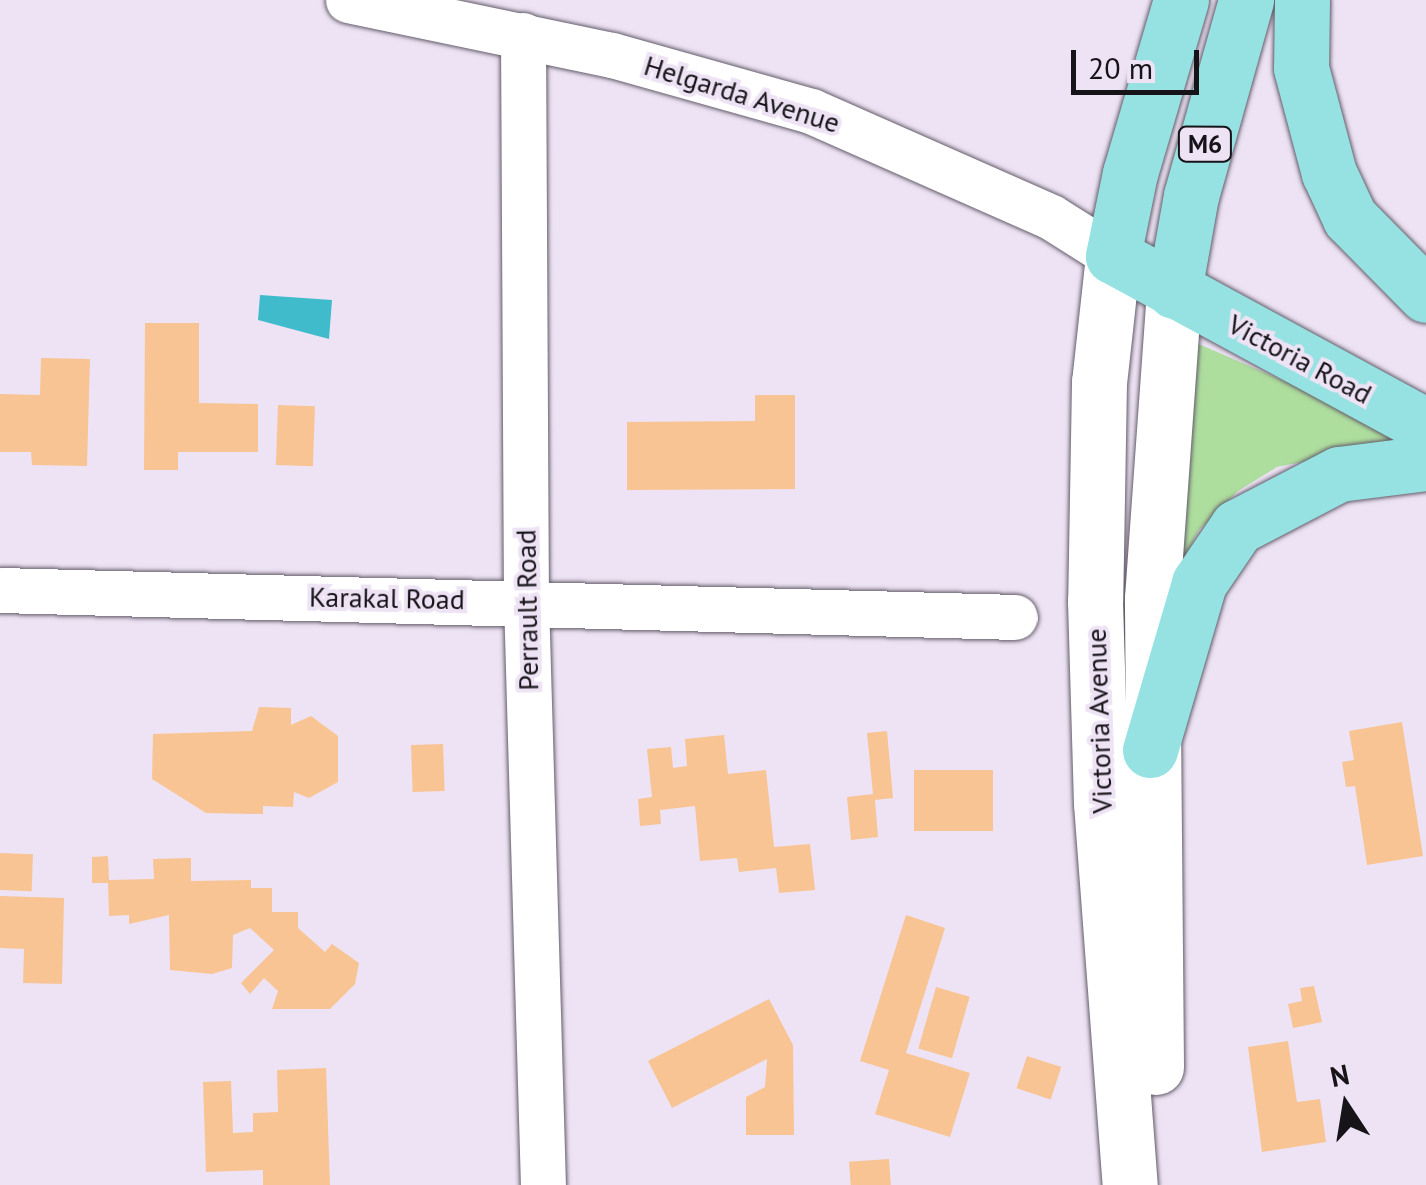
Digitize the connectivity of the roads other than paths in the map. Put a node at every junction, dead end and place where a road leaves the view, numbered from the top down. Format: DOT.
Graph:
graph roads {
  1 [pos="348,0"];
  2 [pos="1181,0"];
  3 [pos="1246,0"];
  4 [pos="1302,0"];
  5 [pos="523,34"];
  6 [pos="1113,256"];
  7 [pos="1174,292"];
  8 [pos="1426,295"];
  9 [pos="1426,426"];
  10 [pos="1426,463"];
  11 [pos="0,590"];
  12 [pos="526,600"];
  13 [pos="1014,617"];
  14 [pos="1150,750"];
  15 [pos="542,1185"];
  16 [pos="1130,1185"];
  17 [pos="1156,1185"];
  1 -- 5 [label="street, Helgarda Avenue"];
  2 -- 6 [label="main road, M6"];
  3 -- 7 [label="main road, M6"];
  4 -- 8 [label="main road"];
  5 -- 6 [label="street, Helgarda Avenue"];
  5 -- 12 [label="street, Perrault Road"];
  6 -- 7 [label="main road, Victoria Road"];
  6 -- 16 [label="street, Victoria Avenue"];
  7 -- 9 [label="main road, Victoria Road"];
  7 -- 14 [label="street, Victoria Avenue"];
  10 -- 14 [label="main road"];
  11 -- 12 [label="street, Karakal Road"];
  12 -- 13 [label="street, Karakal Road"];
  12 -- 15 [label="street, Perrault Road"];
  14 -- 17 [label="street, Victoria Avenue"];
}
